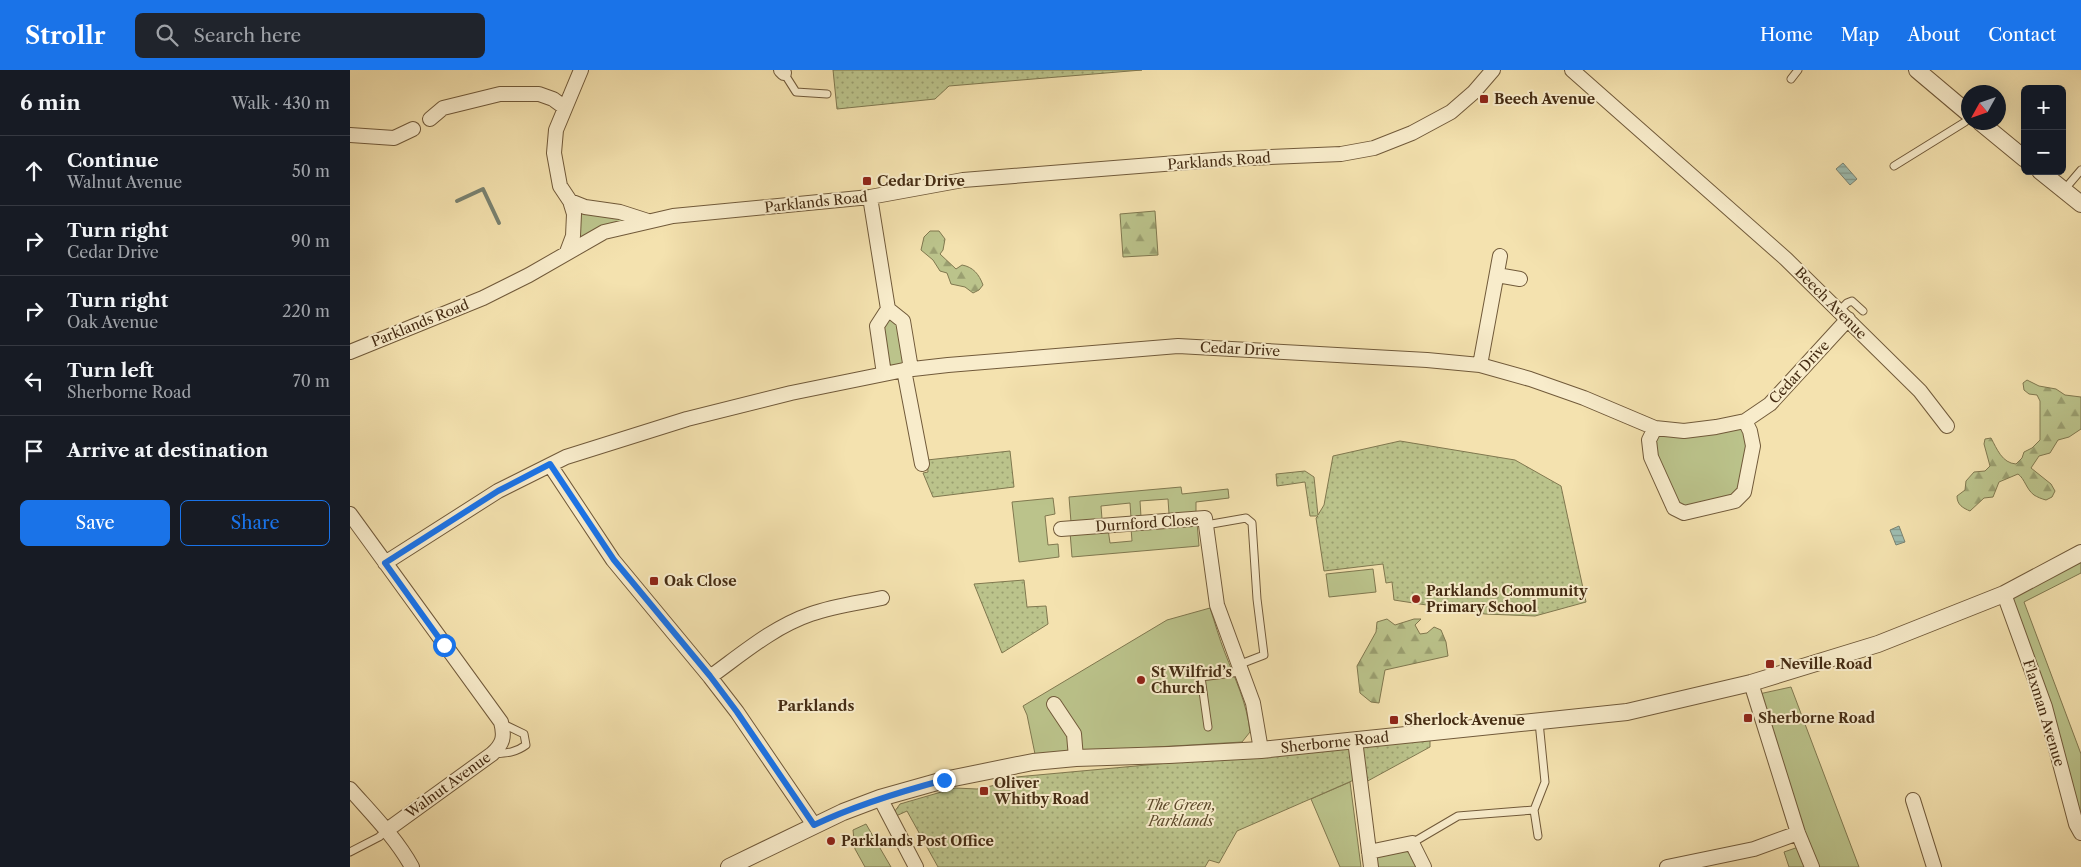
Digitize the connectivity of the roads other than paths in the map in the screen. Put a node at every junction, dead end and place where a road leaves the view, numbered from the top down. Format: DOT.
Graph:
graph roads {
  1 [pos="581,70"];
  2 [pos="1493,70"];
  3 [pos="1572,70"];
  4 [pos="1798,70"];
  5 [pos="1917,70"];
  6 [pos="782,72"];
  7 [pos="1790,79"];
  8 [pos="827,94"];
  9 [pos="564,107"];
  10 [pos="1961,107"];
  11 [pos="430,119"];
  12 [pos="1961,124"];
  13 [pos="413,129"];
  14 [pos="1990,130"];
  15 [pos="350,135"];
  16 [pos="2021,156"];
  17 [pos="1894,166"];
  18 [pos="2081,170"];
  19 [pos="2045,175"];
  20 [pos="2064,191"];
  21 [pos="870,197"];
  22 [pos="570,201"];
  23 [pos="2081,204"];
  24 [pos="648,222"];
  25 [pos="567,252"];
  26 [pos="1500,256"];
  27 [pos="1497,275"];
  28 [pos="1520,279"];
  29 [pos="888,309"];
  30 [pos="1863,311"];
  31 [pos="1843,315"];
  32 [pos="350,352"];
  33 [pos="1480,365"];
  34 [pos="908,370"];
  35 [pos="884,374"];
  36 [pos="1745,421"];
  37 [pos="1947,426"];
  38 [pos="1655,428"];
  39 [pos="550,464"];
  40 [pos="922,464"];
  41 [pos="350,514"];
  42 [pos="1206,525"];
  43 [pos="1061,529"];
  44 [pos="2081,553"];
  45 [pos="385,563"];
  46 [pos="2004,594"];
  47 [pos="882,598"];
  48 [pos="1239,668"];
  49 [pos="710,676"];
  50 [pos="1751,683"];
  51 [pos="1054,704"];
  52 [pos="1538,721"];
  53 [pos="501,722"];
  54 [pos="1208,727"];
  55 [pos="1355,740"];
  56 [pos="1261,750"];
  57 [pos="492,754"];
  58 [pos="1076,758"];
  59 [pos="350,788"];
  60 [pos="880,798"];
  61 [pos="1913,800"];
  62 [pos="1534,810"];
  63 [pos="814,825"];
  64 [pos="386,830"];
  65 [pos="1798,833"];
  66 [pos="2081,833"];
  67 [pos="1538,836"];
  68 [pos="1412,844"];
  69 [pos="350,852"];
  70 [pos="1369,852"];
  71 [pos="1727,861"];
  72 [pos="412,867"];
  73 [pos="729,867"];
  74 [pos="916,867"];
  75 [pos="1371,867"];
  76 [pos="1424,867"];
  77 [pos="1667,867"];
  78 [pos="1812,867"];
  79 [pos="1934,867"];
  1 -- 9 [label="street"];
  2 -- 21 [label="street, Parklands Road"];
  3 -- 31 [label="street, Beech Avenue"];
  4 -- 7 [label="lane"];
  5 -- 10 [label="street"];
  6 -- 8 [label="lane"];
  9 -- 11 [label="street"];
  9 -- 22 [label="street"];
  12 -- 17 [label="lane"];
  13 -- 15 [label="street"];
  14 -- 16 [label="street"];
  18 -- 20 [label="lane"];
  19 -- 20 [label="street"];
  20 -- 23 [label="street"];
  21 -- 24 [label="street, Parklands Road"];
  21 -- 29 [label="street"];
  22 -- 24 [label="street"];
  22 -- 25 [label="street"];
  24 -- 25 [label="street, Parklands Road"];
  25 -- 32 [label="street, Parklands Road"];
  26 -- 27 [label="street"];
  27 -- 28 [label="street"];
  27 -- 33 [label="street"];
  29 -- 34 [label="street"];
  29 -- 35 [label="street"];
  30 -- 31 [label="lane"];
  31 -- 36 [label="street, Cedar Drive"];
  31 -- 37 [label="street, Beech Avenue"];
  33 -- 34 [label="street, Cedar Drive"];
  33 -- 38 [label="street, Cedar Drive"];
  34 -- 35 [label="street, Cedar Drive"];
  34 -- 40 [label="street"];
  35 -- 39 [label="street, Cedar Drive"];
  36 -- 38 [label="street, Cedar Drive"];
  36 -- 38 [label="street"];
  39 -- 45 [label="street, Cedar Drive"];
  39 -- 49 [label="street"];
  41 -- 45 [label="street"];
  42 -- 43 [label="street, Durnford Close"];
  42 -- 48 [label="street, Durnford Close"];
  42 -- 48 [label="lane"];
  44 -- 46 [label="street, Sherborne Road"];
  45 -- 53 [label="street"];
  46 -- 50 [label="street, Sherborne Road"];
  46 -- 66 [label="street, Flaxman Avenue"];
  47 -- 49 [label="street"];
  48 -- 54 [label="lane"];
  48 -- 56 [label="street, Durnford Close"];
  49 -- 63 [label="street"];
  50 -- 52 [label="street, Sherborne Road"];
  50 -- 65 [label="street"];
  51 -- 58 [label="street"];
  52 -- 55 [label="street, Sherborne Road"];
  52 -- 62 [label="lane"];
  53 -- 57 [label="street, Walnut Avenue"];
  53 -- 57 [label="lane"];
  55 -- 56 [label="street, Sherborne Road"];
  55 -- 70 [label="street"];
  56 -- 58 [label="street, Sherborne Road"];
  57 -- 64 [label="street, Walnut Avenue"];
  58 -- 60 [label="street, Sherborne Road"];
  59 -- 64 [label="street"];
  60 -- 63 [label="street, Sherborne Road"];
  60 -- 74 [label="street"];
  61 -- 79 [label="street"];
  62 -- 67 [label="lane"];
  62 -- 68 [label="lane"];
  63 -- 73 [label="street, Sherborne Road"];
  64 -- 69 [label="lane"];
  64 -- 72 [label="street"];
  65 -- 71 [label="street"];
  65 -- 78 [label="street"];
  68 -- 70 [label="street"];
  68 -- 76 [label="street"];
  70 -- 75 [label="street"];
  71 -- 77 [label="street"];
}
